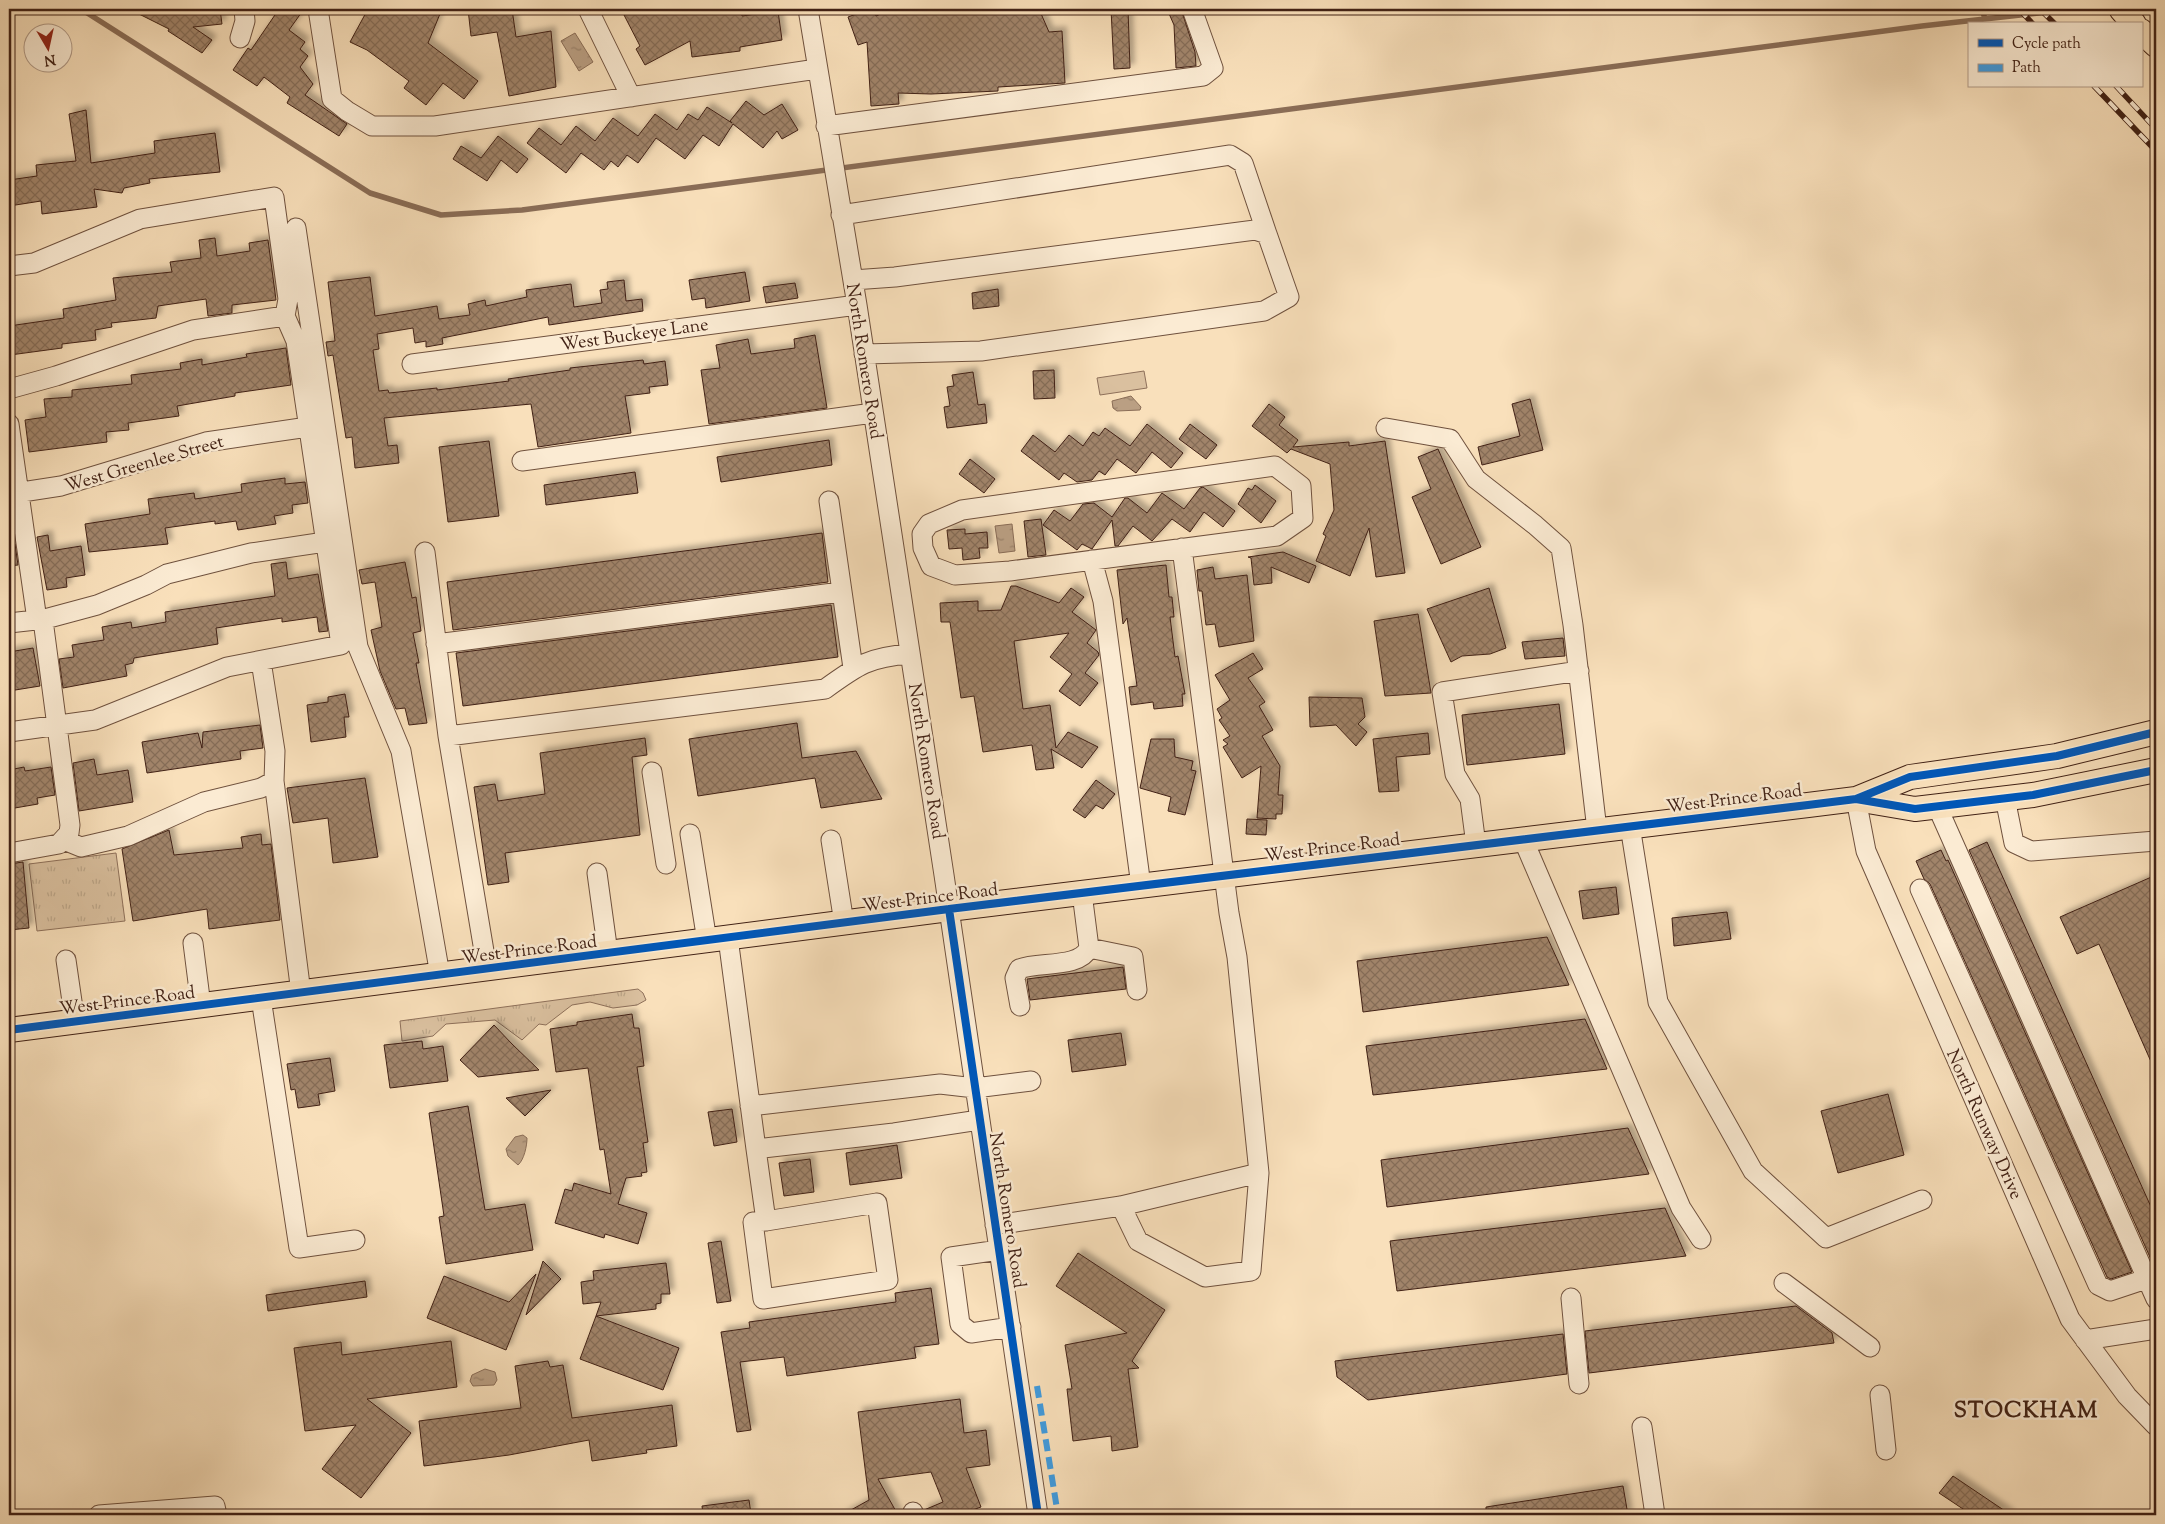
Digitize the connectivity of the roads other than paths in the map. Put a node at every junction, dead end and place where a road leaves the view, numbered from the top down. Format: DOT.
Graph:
graph roads {
  1 [pos="244,9"];
  2 [pos="318,9"];
  3 [pos="588,9"];
  4 [pos="808,9"];
  5 [pos="1192,9"];
  6 [pos="2121,9"];
  7 [pos="2132,22"];
  8 [pos="2142,32"];
  9 [pos="240,38"];
  10 [pos="2156,45"];
  11 [pos="817,69"];
  12 [pos="632,97"];
  13 [pos="827,134"];
  14 [pos="840,208"];
  15 [pos="296,228"];
  16 [pos="1268,234"];
  17 [pos="9,266"];
  18 [pos="853,280"];
  19 [pos="857,305"];
  20 [pos="285,316"];
  21 [pos="864,354"];
  22 [pos="412,364"];
  23 [pos="9,389"];
  24 [pos="874,413"];
  25 [pos="9,424"];
  26 [pos="308,427"];
  27 [pos="1386,428"];
  28 [pos="522,461"];
  29 [pos="14,493"];
  30 [pos="829,501"];
  31 [pos="324,542"];
  32 [pos="923,548"];
  33 [pos="1182,548"];
  34 [pos="425,552"];
  35 [pos="895,554"];
  36 [pos="1092,560"];
  37 [pos="841,592"];
  38 [pos="40,620"];
  39 [pos="9,623"];
  40 [pos="436,644"];
  41 [pos="910,654"];
  42 [pos="261,661"];
  43 [pos="853,668"];
  44 [pos="1578,671"];
  45 [pos="57,725"];
  46 [pos="9,732"];
  47 [pos="2156,732"];
  48 [pos="448,736"];
  49 [pos="2156,770"];
  50 [pos="652,772"];
  51 [pos="274,781"];
  52 [pos="2005,798"];
  53 [pos="1856,799"];
  54 [pos="1937,806"];
  55 [pos="1630,826"];
  56 [pos="1597,830"];
  57 [pos="690,834"];
  58 [pos="1523,839"];
  59 [pos="64,840"];
  60 [pos="831,840"];
  61 [pos="2156,841"];
  62 [pos="1476,845"];
  63 [pos="9,853"];
  64 [pos="666,864"];
  65 [pos="596,873"];
  66 [pos="1226,875"];
  67 [pos="1141,886"];
  68 [pos="1920,889"];
  69 [pos="1082,893"];
  70 [pos="949,909"];
  71 [pos="844,923"];
  72 [pos="717,939"];
  73 [pos="193,944"];
  74 [pos="1089,948"];
  75 [pos="608,954"];
  76 [pos="66,960"];
  77 [pos="487,969"];
  78 [pos="440,976"];
  79 [pos="1137,990"];
  80 [pos="301,993"];
  81 [pos="261,998"];
  82 [pos="201,1006"];
  83 [pos="1020,1006"];
  84 [pos="75,1022"];
  85 [pos="9,1030"];
  86 [pos="1031,1081"];
  87 [pos="975,1088"];
  88 [pos="750,1106"];
  89 [pos="979,1120"];
  90 [pos="756,1149"];
  91 [pos="1259,1173"];
  92 [pos="1922,1200"];
  93 [pos="1121,1206"];
  94 [pos="766,1220"];
  95 [pos="995,1224"];
  96 [pos="1701,1239"];
  97 [pos="355,1240"];
  98 [pos="999,1250"];
  99 [pos="2146,1278"];
  100 [pos="1784,1283"];
  101 [pos="1571,1298"];
  102 [pos="2156,1299"];
  103 [pos="1010,1327"];
  104 [pos="2156,1329"];
  105 [pos="2085,1340"];
  106 [pos="1870,1347"];
  107 [pos="1579,1384"];
  108 [pos="1880,1395"];
  109 [pos="2156,1426"];
  110 [pos="1642,1427"];
  111 [pos="1886,1450"];
  112 [pos="99,1514"];
  113 [pos="217,1515"];
  114 [pos="1038,1515"];
  115 [pos="1655,1515"];
  1 -- 9 [label="street"];
  2 -- 12 [label="street"];
  3 -- 12 [label="street"];
  4 -- 11 [label="street, North Romero Road"];
  5 -- 13 [label="street"];
  6 -- 7 [label="main road"];
  8 -- 10 [label="main road"];
  11 -- 12 [label="street"];
  11 -- 13 [label="street, North Romero Road"];
  13 -- 14 [label="street, North Romero Road"];
  14 -- 16 [label="street"];
  14 -- 18 [label="street, North Romero Road"];
  15 -- 78 [label="street"];
  16 -- 18 [label="street"];
  16 -- 21 [label="street"];
  17 -- 20 [label="street"];
  18 -- 19 [label="street, North Romero Road"];
  19 -- 21 [label="street, North Romero Road"];
  19 -- 22 [label="street, West Buckeye Lane"];
  20 -- 23 [label="street"];
  20 -- 26 [label="street"];
  21 -- 24 [label="street, North Romero Road"];
  24 -- 28 [label="street"];
  24 -- 35 [label="street, North Romero Road"];
  25 -- 29 [label="street"];
  26 -- 29 [label="street, West Greenlee Street"];
  26 -- 31 [label="street"];
  27 -- 44 [label="street"];
  29 -- 38 [label="street"];
  30 -- 37 [label="street"];
  31 -- 38 [label="street"];
  31 -- 42 [label="street"];
  32 -- 33 [label="street"];
  32 -- 35 [label="street"];
  32 -- 36 [label="street"];
  33 -- 36 [label="street"];
  33 -- 66 [label="street"];
  34 -- 40 [label="street"];
  35 -- 41 [label="street, North Romero Road"];
  36 -- 67 [label="street"];
  37 -- 40 [label="street"];
  37 -- 43 [label="street"];
  38 -- 39 [label="street"];
  38 -- 45 [label="street"];
  40 -- 48 [label="street"];
  41 -- 43 [label="street"];
  41 -- 70 [label="street, North Romero Road"];
  42 -- 45 [label="street"];
  42 -- 51 [label="street"];
  43 -- 48 [label="street"];
  44 -- 56 [label="street"];
  44 -- 62 [label="street"];
  45 -- 46 [label="street"];
  45 -- 59 [label="street"];
  47 -- 53 [label="main road, West Prince Road"];
  48 -- 77 [label="street"];
  49 -- 52 [label="main road, West Prince Road"];
  50 -- 64 [label="street"];
  51 -- 59 [label="street"];
  51 -- 80 [label="street"];
  52 -- 54 [label="main road, West Prince Road"];
  52 -- 61 [label="street"];
  53 -- 54 [label="main road, West Prince Road"];
  53 -- 55 [label="main road, West Prince Road"];
  53 -- 105 [label="street, North Runway Drive"];
  54 -- 99 [label="street"];
  55 -- 56 [label="main road, West Prince Road"];
  55 -- 92 [label="street"];
  56 -- 58 [label="main road, West Prince Road"];
  57 -- 72 [label="street"];
  58 -- 62 [label="main road, West Prince Road"];
  58 -- 96 [label="street"];
  59 -- 63 [label="street"];
  60 -- 71 [label="street"];
  62 -- 66 [label="main road, West Prince Road"];
  65 -- 75 [label="street"];
  66 -- 67 [label="main road, West Prince Road"];
  66 -- 91 [label="street"];
  67 -- 69 [label="main road, West Prince Road"];
  68 -- 99 [label="street"];
  69 -- 70 [label="main road, West Prince Road"];
  69 -- 74 [label="street"];
  70 -- 71 [label="main road, West Prince Road"];
  70 -- 87 [label="street, North Romero Road"];
  71 -- 72 [label="main road, West Prince Road"];
  72 -- 75 [label="main road, West Prince Road"];
  72 -- 88 [label="street"];
  73 -- 82 [label="street"];
  74 -- 79 [label="street"];
  74 -- 83 [label="street"];
  75 -- 77 [label="main road, West Prince Road"];
  76 -- 84 [label="street"];
  77 -- 78 [label="main road, West Prince Road"];
  78 -- 80 [label="main road, West Prince Road"];
  80 -- 81 [label="main road, West Prince Road"];
  81 -- 82 [label="main road, West Prince Road"];
  81 -- 97 [label="street"];
  82 -- 84 [label="main road, West Prince Road"];
  84 -- 85 [label="main road, West Prince Road"];
  86 -- 87 [label="street"];
  87 -- 88 [label="street"];
  87 -- 89 [label="street, North Romero Road"];
  88 -- 90 [label="street"];
  89 -- 90 [label="street"];
  89 -- 95 [label="street, North Romero Road"];
  90 -- 94 [label="street"];
  91 -- 93 [label="street"];
  91 -- 93 [label="street"];
  93 -- 95 [label="street"];
  94 -- 94 [label="street"];
  95 -- 98 [label="street, North Romero Road"];
  98 -- 103 [label="street, North Romero Road"];
  98 -- 103 [label="street"];
  99 -- 102 [label="street"];
  100 -- 106 [label="street"];
  101 -- 107 [label="street"];
  103 -- 114 [label="street, North Romero Road"];
  104 -- 105 [label="street"];
  105 -- 109 [label="street, North Runway Drive"];
  108 -- 111 [label="street"];
  110 -- 115 [label="street"];
  112 -- 113 [label="street"];
}
